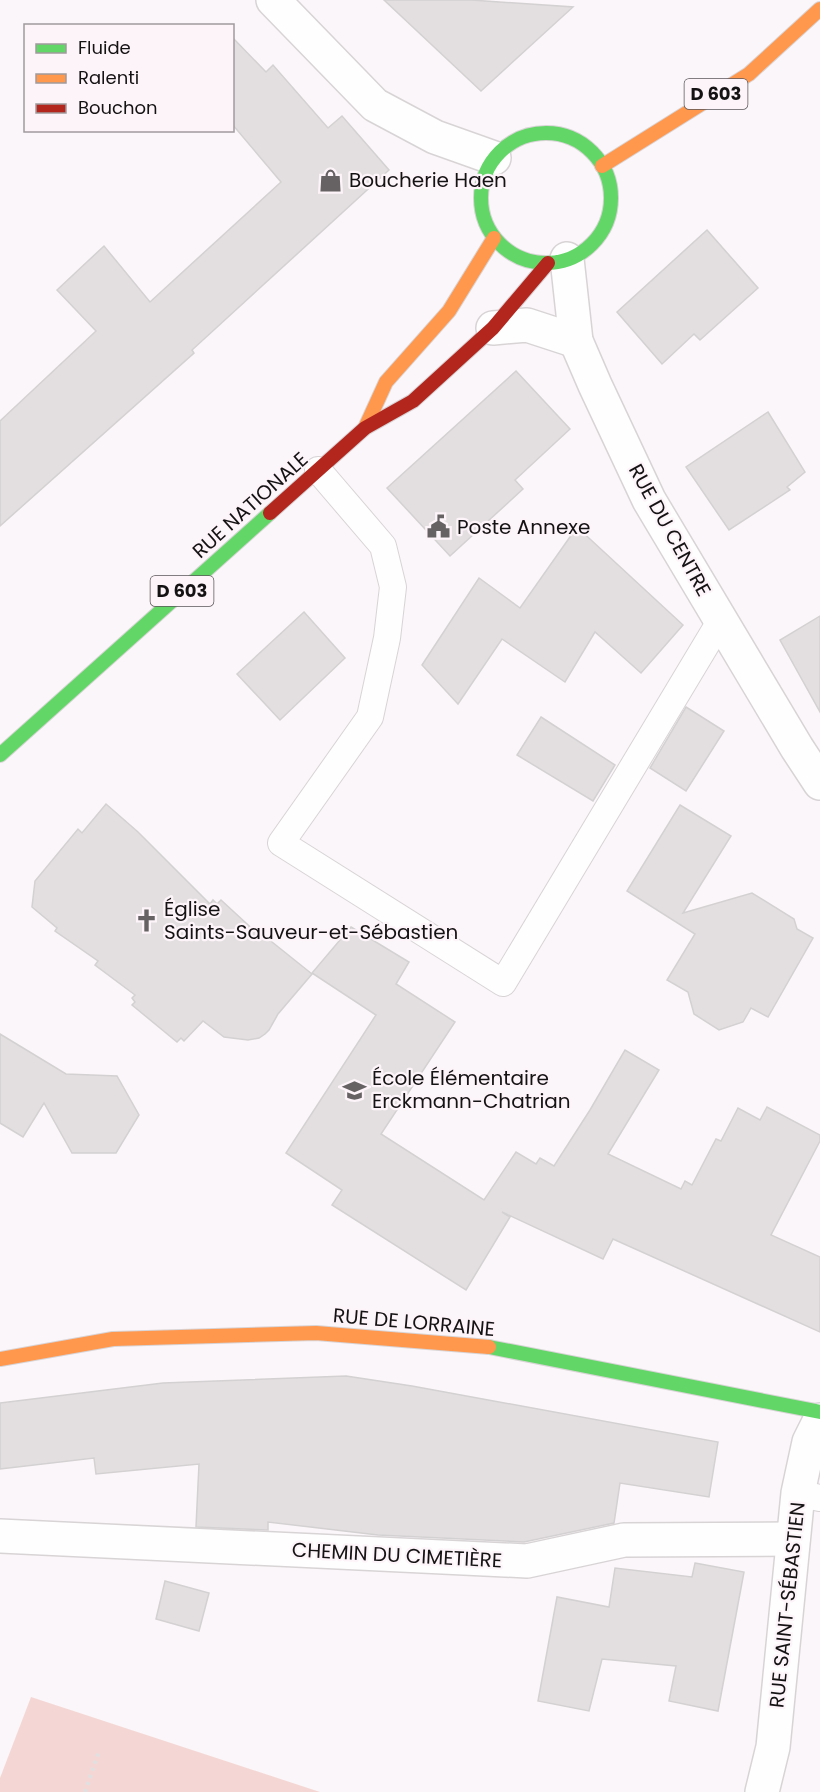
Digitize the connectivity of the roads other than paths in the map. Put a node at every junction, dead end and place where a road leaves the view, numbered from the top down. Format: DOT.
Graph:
graph roads {
  1 [pos="273,0"];
  2 [pos="820,9"];
  3 [pos="494,158"];
  4 [pos="602,166"];
  5 [pos="494,238"];
  6 [pos="557,261"];
  7 [pos="493,328"];
  8 [pos="576,341"];
  9 [pos="365,428"];
  10 [pos="318,470"];
  11 [pos="721,620"];
  12 [pos="0,755"];
  13 [pos="820,783"];
  14 [pos="0,1359"];
  15 [pos="820,1412"];
  16 [pos="820,1420"];
  17 [pos="809,1496"];
  18 [pos="0,1536"];
  19 [pos="793,1539"];
  20 [pos="762,1792"];
  1 -- 3 [label="street"];
  2 -- 4 [label="main road, D 603"];
  3 -- 4 [label="main road"];
  3 -- 5 [label="main road"];
  4 -- 6 [label="main road"];
  5 -- 6 [label="main road"];
  5 -- 9 [label="main road, RUE NATIONALE / D 603"];
  6 -- 7 [label="main road, RUE NATIONALE / D 603"];
  6 -- 8 [label="street, RUE DU CENTRE"];
  7 -- 8 [label="street"];
  7 -- 9 [label="main road, RUE NATIONALE / D 603"];
  8 -- 11 [label="street, RUE DU CENTRE"];
  9 -- 10 [label="main road, RUE NATIONALE / D 603"];
  10 -- 11 [label="lane"];
  10 -- 12 [label="main road, RUE NATIONALE / D 603"];
  11 -- 13 [label="street, RUE DU CENTRE"];
  14 -- 15 [label="main road, RUE DE LORRAINE"];
  16 -- 17 [label="street, RUE SAINT-SÉBASTIEN"];
  17 -- 19 [label="street, RUE SAINT-SÉBASTIEN"];
  18 -- 19 [label="street, CHEMIN DU CIMETIÈRE"];
  19 -- 20 [label="street, RUE SAINT-SÉBASTIEN"];
}
